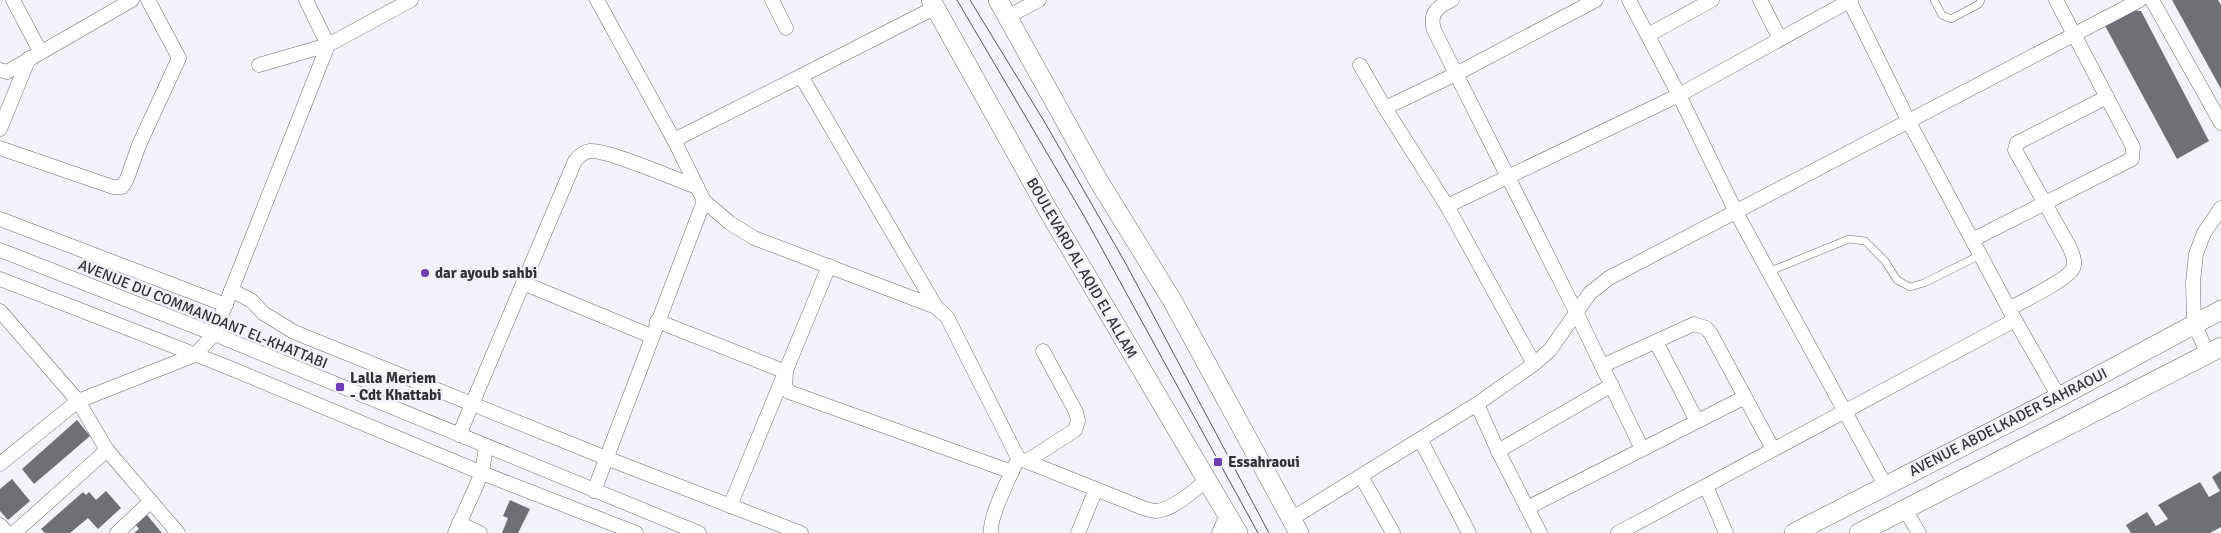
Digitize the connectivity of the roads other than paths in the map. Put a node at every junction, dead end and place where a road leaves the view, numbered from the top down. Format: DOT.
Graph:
graph roads {
  1 [pos="13,0"];
  2 [pos="132,0"];
  3 [pos="148,0"];
  4 [pos="306,0"];
  5 [pos="411,0"];
  6 [pos="597,0"];
  7 [pos="772,0"];
  8 [pos="998,0"];
  9 [pos="1039,0"];
  10 [pos="1452,0"];
  11 [pos="1596,0"];
  12 [pos="1629,0"];
  13 [pos="1712,0"];
  14 [pos="1760,0"];
  15 [pos="1850,0"];
  16 [pos="1934,0"];
  17 [pos="1981,0"];
  18 [pos="2056,0"];
  19 [pos="2140,0"];
  20 [pos="2152,0"];
  21 [pos="934,4"];
  22 [pos="1007,17"];
  23 [pos="786,28"];
  24 [pos="2075,35"];
  25 [pos="1648,36"];
  26 [pos="1780,39"];
  27 [pos="328,45"];
  28 [pos="35,55"];
  29 [pos="259,65"];
  30 [pos="1360,65"];
  31 [pos="0,70"];
  32 [pos="1456,74"];
  33 [pos="801,76"];
  34 [pos="1679,95"];
  35 [pos="2107,97"];
  36 [pos="1385,108"];
  37 [pos="1909,122"];
  38 [pos="2221,123"];
  39 [pos="0,129"];
  40 [pos="674,140"];
  41 [pos="0,148"];
  42 [pos="1508,177"];
  43 [pos="697,188"];
  44 [pos="704,201"];
  45 [pos="2044,202"];
  46 [pos="1447,206"];
  47 [pos="2221,208"];
  48 [pos="1736,212"];
  49 [pos="0,219"];
  50 [pos="1972,240"];
  51 [pos="0,250"];
  52 [pos="1980,255"];
  53 [pos="829,266"];
  54 [pos="1768,272"];
  55 [pos="524,282"];
  56 [pos="3,285"];
  57 [pos="231,290"];
  58 [pos="226,305"];
  59 [pos="936,306"];
  60 [pos="2221,310"];
  61 [pos="0,311"];
  62 [pos="1576,312"];
  63 [pos="2012,315"];
  64 [pos="657,321"];
  65 [pos="2194,324"];
  66 [pos="214,334"];
  67 [pos="651,336"];
  68 [pos="1656,342"];
  69 [pos="2214,350"];
  70 [pos="1043,351"];
  71 [pos="195,355"];
  72 [pos="1534,364"];
  73 [pos="1602,366"];
  74 [pos="786,372"];
  75 [pos="1612,386"];
  76 [pos="1745,397"];
  77 [pos="2059,397"];
  78 [pos="78,401"];
  79 [pos="472,403"];
  80 [pos="1477,404"];
  81 [pos="1843,410"];
  82 [pos="1697,421"];
  83 [pos="460,435"];
  84 [pos="1420,439"];
  85 [pos="486,446"];
  86 [pos="1773,449"];
  87 [pos="107,450"];
  88 [pos="1642,450"];
  89 [pos="1498,451"];
  90 [pos="606,458"];
  91 [pos="1022,459"];
  92 [pos="0,464"];
  93 [pos="1012,472"];
  94 [pos="482,473"];
  95 [pos="1361,476"];
  96 [pos="1207,479"];
  97 [pos="1886,485"];
  98 [pos="1706,486"];
  99 [pos="1096,489"];
  100 [pos="594,491"];
  101 [pos="151,501"];
  102 [pos="730,506"];
  103 [pos="1527,508"];
  104 [pos="1904,508"];
  105 [pos="1227,514"];
  106 [pos="0,525"];
  107 [pos="1295,526"];
  108 [pos="457,528"];
  109 [pos="7,533"];
  110 [pos="14,533"];
  111 [pos="117,533"];
  112 [pos="178,533"];
  113 [pos="480,533"];
  114 [pos="636,533"];
  115 [pos="699,533"];
  116 [pos="801,533"];
  117 [pos="991,533"];
  118 [pos="1078,533"];
  119 [pos="1219,533"];
  120 [pos="1238,533"];
  121 [pos="1393,533"];
  122 [pos="1469,533"];
  123 [pos="1540,533"];
  124 [pos="1618,533"];
  125 [pos="1726,533"];
  126 [pos="1794,533"];
  127 [pos="1859,533"];
  128 [pos="1919,533"];
  1 -- 28 [label="street"];
  2 -- 28 [label="street"];
  3 -- 41 [label="street"];
  4 -- 27 [label="street"];
  5 -- 27 [label="street"];
  6 -- 40 [label="street"];
  7 -- 23 [label="street"];
  8 -- 22 [label="main road"];
  9 -- 22 [label="street"];
  10 -- 32 [label="street"];
  11 -- 32 [label="street"];
  12 -- 25 [label="street"];
  13 -- 25 [label="street"];
  14 -- 26 [label="street"];
  15 -- 26 [label="street"];
  15 -- 37 [label="street"];
  16 -- 17 [label="lane"];
  18 -- 24 [label="street"];
  19 -- 24 [label="street"];
  20 -- 38 [label="street"];
  21 -- 33 [label="street"];
  21 -- 96 [label="main road, BOULEVARD AL AQID EL ALLAM"];
  22 -- 107 [label="main road"];
  24 -- 35 [label="street"];
  24 -- 37 [label="street"];
  25 -- 34 [label="street"];
  26 -- 34 [label="street"];
  27 -- 29 [label="street"];
  27 -- 57 [label="street"];
  28 -- 31 [label="street"];
  28 -- 39 [label="street"];
  30 -- 36 [label="street"];
  32 -- 36 [label="street"];
  32 -- 42 [label="street"];
  33 -- 40 [label="street"];
  33 -- 59 [label="street"];
  34 -- 42 [label="street"];
  34 -- 48 [label="street"];
  35 -- 45 [label="street"];
  35 -- 45 [label="street"];
  36 -- 46 [label="street"];
  37 -- 48 [label="street"];
  37 -- 50 [label="street"];
  40 -- 43 [label="street"];
  42 -- 46 [label="street"];
  42 -- 62 [label="street"];
  43 -- 44 [label="street"];
  43 -- 55 [label="street"];
  44 -- 53 [label="street"];
  44 -- 64 [label="street"];
  45 -- 50 [label="street"];
  45 -- 63 [label="street"];
  46 -- 72 [label="street"];
  47 -- 65 [label="street"];
  48 -- 54 [label="street"];
  48 -- 62 [label="street"];
  49 -- 58 [label="street"];
  50 -- 52 [label="street"];
  51 -- 66 [label="street, AVENUE DU COMMANDANT EL-KHATTABI"];
  52 -- 54 [label="lane"];
  52 -- 63 [label="street"];
  53 -- 59 [label="street"];
  53 -- 74 [label="street"];
  54 -- 81 [label="street"];
  55 -- 67 [label="street"];
  55 -- 79 [label="street"];
  56 -- 71 [label="street"];
  57 -- 58 [label="street"];
  57 -- 79 [label="street"];
  58 -- 66 [label="street"];
  59 -- 91 [label="street"];
  60 -- 65 [label="main road, AVENUE ABDELKADER SAHRAOUI"];
  61 -- 78 [label="street"];
  62 -- 72 [label="street"];
  62 -- 73 [label="street"];
  63 -- 77 [label="street"];
  63 -- 81 [label="street"];
  64 -- 67 [label="street"];
  64 -- 74 [label="street"];
  65 -- 69 [label="street"];
  65 -- 77 [label="main road, AVENUE ABDELKADER SAHRAOUI"];
  66 -- 71 [label="street"];
  66 -- 83 [label="street, AVENUE DU COMMANDANT EL-KHATTABI"];
  67 -- 90 [label="street"];
  68 -- 73 [label="street"];
  68 -- 76 [label="street"];
  68 -- 82 [label="street"];
  69 -- 104 [label="main road, AVENUE ABDELKADER SAHRAOUI"];
  70 -- 91 [label="street"];
  71 -- 78 [label="street"];
  71 -- 94 [label="street"];
  72 -- 80 [label="street"];
  73 -- 75 [label="street"];
  74 -- 93 [label="street"];
  74 -- 102 [label="street"];
  75 -- 88 [label="street"];
  75 -- 89 [label="street"];
  76 -- 82 [label="street"];
  76 -- 86 [label="street"];
  77 -- 97 [label="main road, AVENUE ABDELKADER SAHRAOUI"];
  78 -- 87 [label="street"];
  78 -- 92 [label="street"];
  79 -- 83 [label="street"];
  79 -- 90 [label="street"];
  80 -- 84 [label="street"];
  80 -- 89 [label="street"];
  81 -- 86 [label="street"];
  81 -- 97 [label="street"];
  82 -- 88 [label="street"];
  83 -- 85 [label="street, AVENUE DU COMMANDANT EL-KHATTABI"];
  84 -- 95 [label="street"];
  84 -- 122 [label="street"];
  85 -- 94 [label="street"];
  85 -- 100 [label="street, AVENUE DU COMMANDANT EL-KHATTABI"];
  86 -- 98 [label="street"];
  87 -- 101 [label="street"];
  87 -- 110 [label="street"];
  88 -- 103 [label="street"];
  89 -- 103 [label="street"];
  90 -- 100 [label="street"];
  90 -- 102 [label="street"];
  91 -- 93 [label="street"];
  91 -- 99 [label="street"];
  93 -- 117 [label="street"];
  94 -- 108 [label="street"];
  94 -- 114 [label="street"];
  95 -- 107 [label="street"];
  95 -- 121 [label="street"];
  96 -- 99 [label="street"];
  96 -- 105 [label="main road, BOULEVARD AL AQID EL ALLAM"];
  97 -- 126 [label="main road, AVENUE ABDELKADER SAHRAOUI"];
  98 -- 124 [label="street"];
  98 -- 125 [label="street"];
  99 -- 118 [label="street"];
  100 -- 115 [label="street, AVENUE DU COMMANDANT EL-KHATTABI"];
  101 -- 111 [label="street"];
  101 -- 112 [label="street"];
  102 -- 116 [label="street"];
  103 -- 123 [label="street"];
  104 -- 127 [label="main road, AVENUE ABDELKADER SAHRAOUI"];
  104 -- 128 [label="street"];
  105 -- 119 [label="street"];
  105 -- 120 [label="main road, BOULEVARD AL AQID EL ALLAM"];
  106 -- 109 [label="street"];
  108 -- 113 [label="street"];
}
